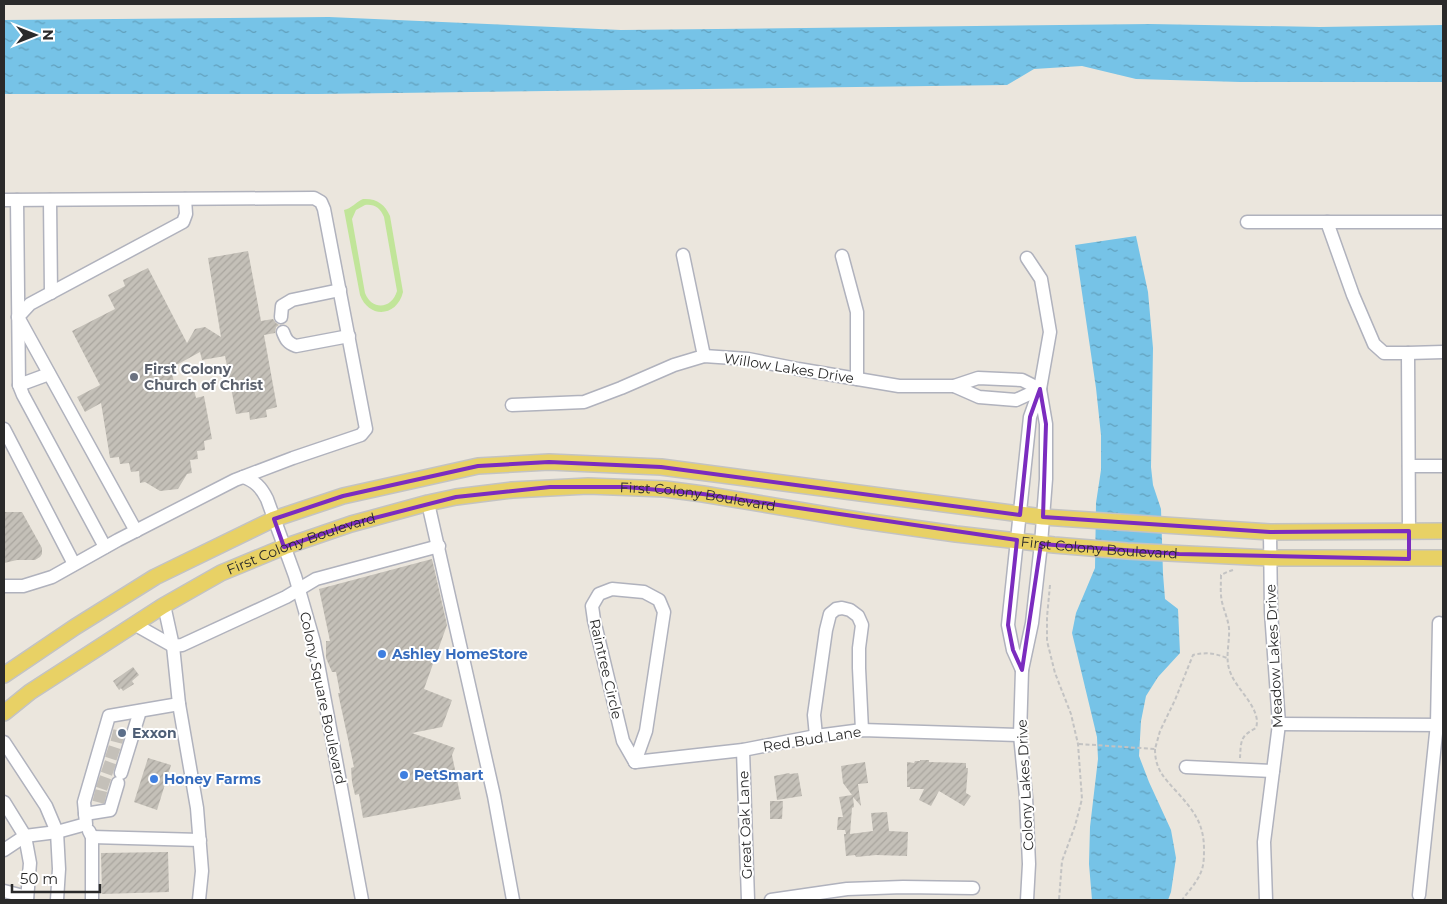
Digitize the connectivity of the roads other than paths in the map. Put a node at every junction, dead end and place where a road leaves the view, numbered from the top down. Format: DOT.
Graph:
graph roads {
  1 [pos="185,199"];
  2 [pos="4,200"];
  3 [pos="17,200"];
  4 [pos="50,200"];
  5 [pos="1247,222"];
  6 [pos="1327,222"];
  7 [pos="1443,222"];
  8 [pos="683,255"];
  9 [pos="842,256"];
  10 [pos="1026,258"];
  11 [pos="340,290"];
  12 [pos="51,293"];
  13 [pos="18,317"];
  14 [pos="281,317"];
  15 [pos="283,332"];
  16 [pos="349,336"];
  17 [pos="1443,352"];
  18 [pos="1408,353"];
  19 [pos="704,356"];
  20 [pos="49,374"];
  21 [pos="857,379"];
  22 [pos="19,385"];
  23 [pos="954,386"];
  24 [pos="1040,389"];
  25 [pos="512,405"];
  26 [pos="4,429"];
  27 [pos="1409,466"];
  28 [pos="1443,466"];
  29 [pos="243,477"];
  30 [pos="419,478"];
  31 [pos="795,484"];
  32 [pos="428,503"];
  33 [pos="792,509"];
  34 [pos="1020,514"];
  35 [pos="1043,517"];
  36 [pos="274,519"];
  37 [pos="136,531"];
  38 [pos="1409,531"];
  39 [pos="1443,531"];
  40 [pos="1270,532"];
  41 [pos="1017,540"];
  42 [pos="1041,544"];
  43 [pos="439,546"];
  44 [pos="105,547"];
  45 [pos="284,548"];
  46 [pos="1270,558"];
  47 [pos="1443,558"];
  48 [pos="1409,559"];
  49 [pos="74,564"];
  50 [pos="4,586"];
  51 [pos="299,589"];
  52 [pos="164,605"];
  53 [pos="1438,623"];
  54 [pos="134,624"];
  55 [pos="173,646"];
  56 [pos="1022,670"];
  57 [pos="4,675"];
  58 [pos="179,704"];
  59 [pos="140,711"];
  60 [pos="4,713"];
  61 [pos="1279,724"];
  62 [pos="1440,725"];
  63 [pos="862,730"];
  64 [pos="1020,735"];
  65 [pos="118,736"];
  66 [pos="816,736"];
  67 [pos="4,742"];
  68 [pos="744,750"];
  69 [pos="113,753"];
  70 [pos="635,762"];
  71 [pos="1186,766"];
  72 [pos="1273,771"];
  73 [pos="109,776"];
  74 [pos="100,796"];
  75 [pos="4,802"];
  76 [pos="86,819"];
  77 [pos="23,832"];
  78 [pos="57,832"];
  79 [pos="92,837"];
  80 [pos="200,840"];
  81 [pos="4,841"];
  82 [pos="4,850"];
  83 [pos="973,888"];
  84 [pos="4,891"];
  85 [pos="1420,895"];
  86 [pos="27,899"];
  87 [pos="57,900"];
  88 [pos="92,900"];
  89 [pos="199,900"];
  90 [pos="362,900"];
  91 [pos="513,900"];
  92 [pos="748,900"];
  93 [pos="771,900"];
  94 [pos="1027,900"];
  95 [pos="1266,900"];
  1 -- 4 [label="street"];
  1 -- 11 [label="street"];
  1 -- 12 [label="street"];
  2 -- 3 [label="street"];
  3 -- 4 [label="street"];
  3 -- 13 [label="street"];
  4 -- 12 [label="street"];
  5 -- 6 [label="street"];
  6 -- 7 [label="street"];
  6 -- 18 [label="street"];
  8 -- 19 [label="street"];
  9 -- 21 [label="street"];
  10 -- 24 [label="street, Colony Lakes Drive"];
  11 -- 14 [label="street"];
  11 -- 16 [label="street"];
  12 -- 13 [label="street"];
  13 -- 20 [label="street"];
  13 -- 22 [label="street"];
  15 -- 16 [label="street"];
  16 -- 29 [label="street"];
  17 -- 18 [label="street"];
  18 -- 27 [label="street"];
  19 -- 21 [label="street, Willow Lakes Drive"];
  19 -- 25 [label="street, Willow Lakes Drive"];
  20 -- 22 [label="street"];
  20 -- 37 [label="street"];
  21 -- 23 [label="street, Willow Lakes Drive"];
  22 -- 44 [label="street"];
  23 -- 24 [label="street, Willow Lakes Drive"];
  23 -- 24 [label="street, Willow Lakes Drive"];
  24 -- 34 [label="street, Colony Lakes Drive"];
  24 -- 35 [label="street, Colony Lakes Drive"];
  26 -- 49 [label="street"];
  27 -- 28 [label="street"];
  27 -- 38 [label="street"];
  29 -- 36 [label="street, Colony Square Boulevard"];
  29 -- 37 [label="street"];
  30 -- 31 [label="main road, First Colony Boulevard"];
  30 -- 32 [label="main road"];
  30 -- 36 [label="main road, First Colony Boulevard"];
  31 -- 33 [label="main road"];
  31 -- 34 [label="main road, First Colony Boulevard"];
  32 -- 33 [label="main road, First Colony Boulevard"];
  32 -- 43 [label="street"];
  32 -- 45 [label="main road, First Colony Boulevard"];
  33 -- 41 [label="main road, First Colony Boulevard"];
  34 -- 35 [label="main road, First Colony Boulevard"];
  34 -- 41 [label="street, Colony Lakes Drive"];
  35 -- 40 [label="main road, First Colony Boulevard"];
  35 -- 42 [label="street, Colony Lakes Drive"];
  36 -- 45 [label="street, Colony Square Boulevard"];
  36 -- 57 [label="main road, First Colony Boulevard"];
  37 -- 44 [label="street"];
  38 -- 39 [label="main road, First Colony Boulevard"];
  38 -- 40 [label="main road, First Colony Boulevard"];
  38 -- 48 [label="main road"];
  40 -- 46 [label="street, Meadow Lakes Drive"];
  41 -- 42 [label="main road, First Colony Boulevard"];
  41 -- 56 [label="street, Colony Lakes Drive"];
  42 -- 46 [label="main road, First Colony Boulevard"];
  42 -- 56 [label="street, Colony Lakes Drive"];
  43 -- 51 [label="street"];
  43 -- 91 [label="street"];
  44 -- 49 [label="street"];
  45 -- 51 [label="street, Colony Square Boulevard"];
  45 -- 52 [label="main road, First Colony Boulevard"];
  46 -- 48 [label="main road, First Colony Boulevard"];
  46 -- 61 [label="street, Meadow Lakes Drive"];
  47 -- 48 [label="main road, First Colony Boulevard"];
  49 -- 50 [label="street"];
  51 -- 55 [label="street"];
  51 -- 90 [label="street, Colony Square Boulevard"];
  52 -- 54 [label="main road, First Colony Boulevard"];
  52 -- 55 [label="street"];
  53 -- 62 [label="street"];
  54 -- 55 [label="street"];
  54 -- 60 [label="main road, First Colony Boulevard"];
  55 -- 58 [label="street"];
  56 -- 64 [label="street, Colony Lakes Drive"];
  58 -- 59 [label="street"];
  58 -- 80 [label="street"];
  59 -- 65 [label="street"];
  59 -- 65 [label="street"];
  61 -- 62 [label="street"];
  61 -- 72 [label="street, Meadow Lakes Drive"];
  62 -- 85 [label="street"];
  63 -- 64 [label="street, Red Bud Lane"];
  63 -- 66 [label="street, Red Bud Lane"];
  63 -- 66 [label="street"];
  64 -- 94 [label="street, Colony Lakes Drive"];
  65 -- 69 [label="street"];
  65 -- 69 [label="street"];
  66 -- 68 [label="street, Red Bud Lane"];
  67 -- 78 [label="street"];
  68 -- 70 [label="street, Red Bud Lane"];
  68 -- 92 [label="street, Great Oak Lane"];
  69 -- 73 [label="street"];
  69 -- 73 [label="street"];
  70 -- 70 [label="street, Raintree Circle"];
  71 -- 72 [label="street"];
  72 -- 95 [label="street, Meadow Lakes Drive"];
  73 -- 74 [label="street"];
  73 -- 74 [label="street"];
  74 -- 76 [label="street"];
  74 -- 76 [label="street"];
  75 -- 77 [label="street"];
  76 -- 78 [label="street"];
  76 -- 79 [label="street"];
  77 -- 78 [label="street"];
  77 -- 81 [label="street"];
  77 -- 82 [label="street"];
  77 -- 86 [label="street"];
  78 -- 87 [label="street"];
  79 -- 80 [label="street"];
  79 -- 88 [label="street"];
  80 -- 89 [label="street"];
  83 -- 93 [label="street"];
  84 -- 86 [label="street"];
}
